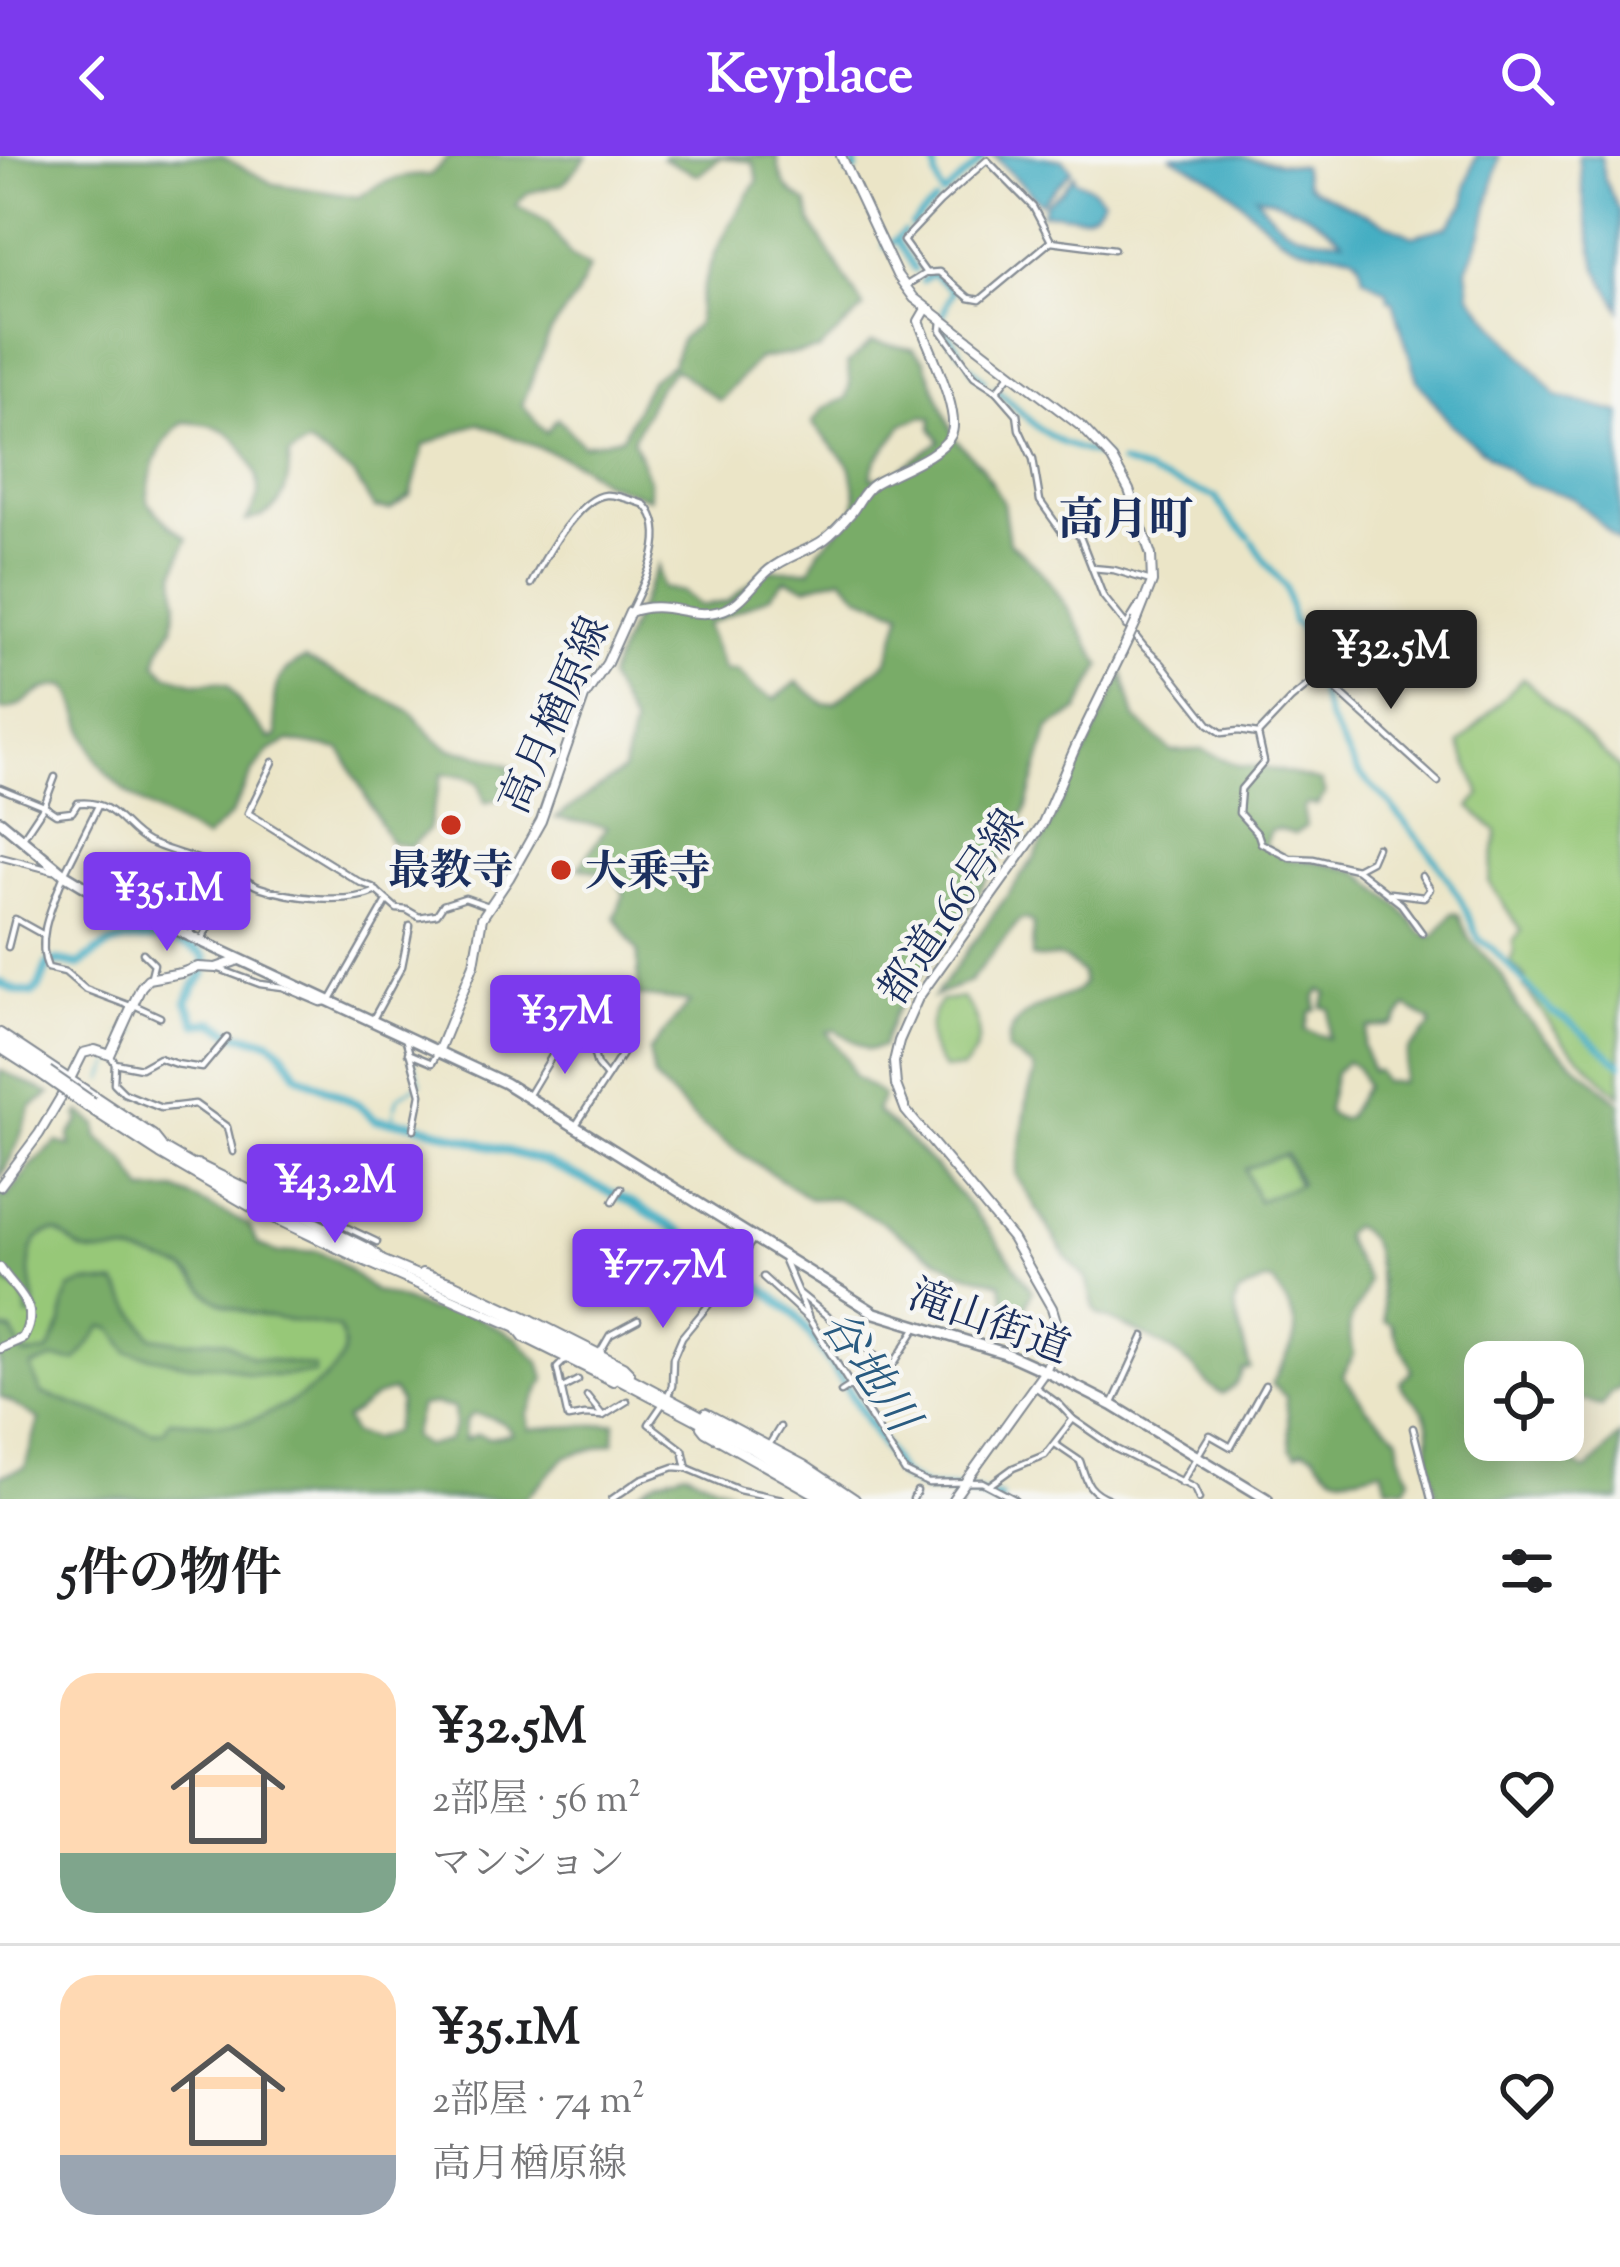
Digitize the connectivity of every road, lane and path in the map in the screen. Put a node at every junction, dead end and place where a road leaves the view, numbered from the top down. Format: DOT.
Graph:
graph roads {
  1 [pos="841,156"];
  2 [pos="1051,241"];
  3 [pos="1114,249"];
  4 [pos="926,273"];
  5 [pos="905,286"];
  6 [pos="926,309"];
  7 [pos="942,321"];
  8 [pos="1011,373"];
  9 [pos="997,392"];
  10 [pos="1092,568"];
  11 [pos="1152,582"];
  12 [pos="531,584"];
  13 [pos="1144,605"];
  14 [pos="630,612"];
  15 [pos="1126,626"];
  16 [pos="1258,734"];
  17 [pos="273,762"];
  18 [pos="55,777"];
  19 [pos="1438,782"];
  20 [pos="0,788"];
  21 [pos="44,806"];
  22 [pos="98,806"];
  23 [pos="0,821"];
  24 [pos="22,839"];
  25 [pos="1377,847"];
  26 [pos="0,857"];
  27 [pos="1356,869"];
  28 [pos="64,874"];
  29 [pos="1422,876"];
  30 [pos="377,891"];
  31 [pos="1385,893"];
  32 [pos="386,901"];
  33 [pos="207,903"];
  34 [pos="488,906"];
  35 [pos="216,910"];
  36 [pos="0,922"];
  37 [pos="410,926"];
  38 [pos="13,927"];
  39 [pos="1422,933"];
  40 [pos="44,935"];
  41 [pos="195,939"];
  42 [pos="8,947"];
  43 [pos="143,953"];
  44 [pos="239,960"];
  45 [pos="209,967"];
  46 [pos="147,980"];
  47 [pos="330,1001"];
  48 [pos="134,1006"];
  49 [pos="160,1017"];
  50 [pos="628,1020"];
  51 [pos="372,1022"];
  52 [pos="588,1034"];
  53 [pos="564,1036"];
  54 [pos="405,1037"];
  55 [pos="227,1038"];
  56 [pos="0,1040"];
  57 [pos="438,1052"];
  58 [pos="408,1053"];
  59 [pos="113,1059"];
  60 [pos="608,1077"];
  61 [pos="69,1079"];
  62 [pos="528,1096"];
  63 [pos="91,1105"];
  64 [pos="415,1125"];
  65 [pos="576,1125"];
  66 [pos="163,1148"];
  67 [pos="232,1152"];
  68 [pos="178,1158"];
  69 [pos="0,1186"];
  70 [pos="620,1189"];
  71 [pos="614,1200"];
  72 [pos="313,1211"];
  73 [pos="350,1236"];
  74 [pos="754,1238"];
  75 [pos="377,1242"];
  76 [pos="781,1255"];
  77 [pos="384,1262"];
  78 [pos="0,1268"];
  79 [pos="398,1268"];
  80 [pos="807,1273"];
  81 [pos="763,1277"];
  82 [pos="798,1291"];
  83 [pos="809,1318"];
  84 [pos="638,1320"];
  85 [pos="516,1327"];
  86 [pos="917,1328"];
  87 [pos="1144,1336"];
  88 [pos="0,1348"];
  89 [pos="599,1354"];
  90 [pos="567,1358"];
  91 [pos="1046,1371"];
  92 [pos="634,1379"];
  93 [pos="578,1380"];
  94 [pos="1265,1385"];
  95 [pos="1034,1386"];
  96 [pos="561,1388"];
  97 [pos="638,1390"];
  98 [pos="587,1396"];
  99 [pos="665,1400"];
  100 [pos="627,1401"];
  101 [pos="1112,1406"];
  102 [pos="687,1407"];
  103 [pos="603,1416"];
  104 [pos="1073,1419"];
  105 [pos="698,1422"];
  106 [pos="780,1427"];
  107 [pos="1413,1428"];
  108 [pos="1055,1444"];
  109 [pos="769,1445"];
  110 [pos="1198,1456"];
  111 [pos="687,1468"];
  112 [pos="964,1483"];
  113 [pos="1180,1483"];
  114 [pos="990,1485"];
  115 [pos="917,1491"];
  116 [pos="808,1495"];
  117 [pos="954,1497"];
  118 [pos="612,1499"];
  119 [pos="782,1499"];
  120 [pos="824,1499"];
  121 [pos="834,1499"];
  122 [pos="852,1499"];
  123 [pos="913,1499"];
  124 [pos="1014,1499"];
  125 [pos="1108,1499"];
  126 [pos="1199,1499"];
  127 [pos="1268,1499"];
  128 [pos="1431,1499"];
  1 -- 5 [label="main road"];
  2 -- 3 [label="street"];
  2 -- 4 [label="street"];
  2 -- 4 [label="street"];
  4 -- 5 [label="street"];
  5 -- 6 [label="main road"];
  6 -- 7 [label="main road"];
  6 -- 14 [label="main road, 高月楢原線"];
  7 -- 8 [label="main road"];
  7 -- 9 [label="street"];
  8 -- 9 [label="street"];
  8 -- 11 [label="main road"];
  9 -- 10 [label="street"];
  10 -- 11 [label="street"];
  10 -- 15 [label="street"];
  11 -- 13 [label="main road, 都道166号線"];
  12 -- 14 [label="street"];
  13 -- 15 [label="street"];
  13 -- 91 [label="main road, 都道166号線, bridge"];
  14 -- 34 [label="main road, 高月楢原線"];
  15 -- 16 [label="street"];
  16 -- 19 [label="street"];
  16 -- 27 [label="street"];
  17 -- 30 [label="street"];
  18 -- 21 [label="street"];
  20 -- 21 [label="street"];
  21 -- 22 [label="street"];
  21 -- 24 [label="street"];
  22 -- 28 [label="street"];
  22 -- 30 [label="street"];
  23 -- 24 [label="highway, 滝山街道"];
  24 -- 28 [label="highway, 滝山街道"];
  25 -- 27 [label="street"];
  26 -- 28 [label="street"];
  27 -- 31 [label="street"];
  28 -- 40 [label="street"];
  28 -- 41 [label="highway, 滝山街道"];
  29 -- 31 [label="street"];
  30 -- 32 [label="street"];
  31 -- 39 [label="street"];
  32 -- 34 [label="street"];
  32 -- 47 [label="street"];
  33 -- 41 [label="street"];
  34 -- 57 [label="main road, 高月楢原線"];
  35 -- 41 [label="street"];
  36 -- 38 [label="street"];
  37 -- 51 [label="street"];
  38 -- 40 [label="street"];
  38 -- 42 [label="street"];
  40 -- 48 [label="street"];
  41 -- 44 [label="highway, 滝山街道"];
  43 -- 46 [label="street"];
  44 -- 45 [label="main road"];
  44 -- 47 [label="highway, 滝山街道"];
  45 -- 46 [label="main road"];
  45 -- 47 [label="street"];
  46 -- 48 [label="main road"];
  47 -- 51 [label="highway, 滝山街道"];
  48 -- 49 [label="street"];
  48 -- 59 [label="main road"];
  50 -- 60 [label="street"];
  51 -- 54 [label="highway, 滝山街道"];
  52 -- 60 [label="street"];
  53 -- 62 [label="street"];
  54 -- 57 [label="highway, 滝山街道"];
  54 -- 58 [label="street"];
  55 -- 59 [label="street"];
  56 -- 61 [label="main road"];
  56 -- 63 [label="main road, bridge"];
  57 -- 58 [label="street"];
  57 -- 62 [label="highway, 滝山街道"];
  58 -- 64 [label="street"];
  59 -- 61 [label="main road"];
  59 -- 67 [label="street"];
  60 -- 65 [label="street"];
  61 -- 66 [label="main road"];
  61 -- 69 [label="main road"];
  62 -- 65 [label="highway, 滝山街道"];
  63 -- 66 [label="main road"];
  63 -- 85 [label="main road"];
  65 -- 74 [label="highway, 滝山街道"];
  66 -- 68 [label="main road"];
  68 -- 73 [label="main road"];
  68 -- 77 [label="main road"];
  70 -- 71 [label="street"];
  72 -- 73 [label="street"];
  73 -- 75 [label="street"];
  73 -- 77 [label="main road"];
  74 -- 76 [label="highway, 滝山街道"];
  74 -- 99 [label="street"];
  76 -- 80 [label="highway, 滝山街道"];
  76 -- 82 [label="street"];
  77 -- 79 [label="main road"];
  78 -- 88 [label="main road"];
  79 -- 89 [label="main road"];
  79 -- 92 [label="main road"];
  80 -- 82 [label="street"];
  80 -- 86 [label="highway, 滝山街道"];
  81 -- 83 [label="street"];
  82 -- 83 [label="street"];
  82 -- 86 [label="street"];
  83 -- 112 [label="street"];
  84 -- 89 [label="street"];
  85 -- 90 [label="main road"];
  85 -- 97 [label="main road"];
  86 -- 91 [label="highway, 滝山街道"];
  87 -- 101 [label="street"];
  89 -- 92 [label="main road"];
  90 -- 96 [label="street"];
  90 -- 97 [label="main road"];
  91 -- 95 [label="main road"];
  91 -- 101 [label="highway, 滝山街道"];
  92 -- 99 [label="main road"];
  93 -- 96 [label="street"];
  94 -- 110 [label="street"];
  95 -- 104 [label="street"];
  95 -- 112 [label="main road"];
  96 -- 103 [label="street"];
  97 -- 99 [label="main road"];
  98 -- 103 [label="street"];
  99 -- 102 [label="main road"];
  99 -- 105 [label="main road"];
  99 -- 111 [label="street"];
  100 -- 103 [label="street"];
  101 -- 110 [label="highway, 滝山街道"];
  102 -- 109 [label="main road"];
  102 -- 122 [label="main road"];
  104 -- 108 [label="street"];
  104 -- 113 [label="street"];
  105 -- 116 [label="main road"];
  105 -- 121 [label="main road"];
  106 -- 109 [label="street"];
  107 -- 128 [label="street"];
  108 -- 114 [label="street"];
  108 -- 125 [label="street"];
  109 -- 122 [label="main road"];
  110 -- 113 [label="street"];
  110 -- 127 [label="highway, 滝山街道"];
  111 -- 118 [label="street"];
  111 -- 119 [label="street"];
  112 -- 114 [label="street"];
  112 -- 117 [label="main road"];
  113 -- 126 [label="street"];
  114 -- 124 [label="street"];
  115 -- 123 [label="street"];
  116 -- 120 [label="main road"];
}
